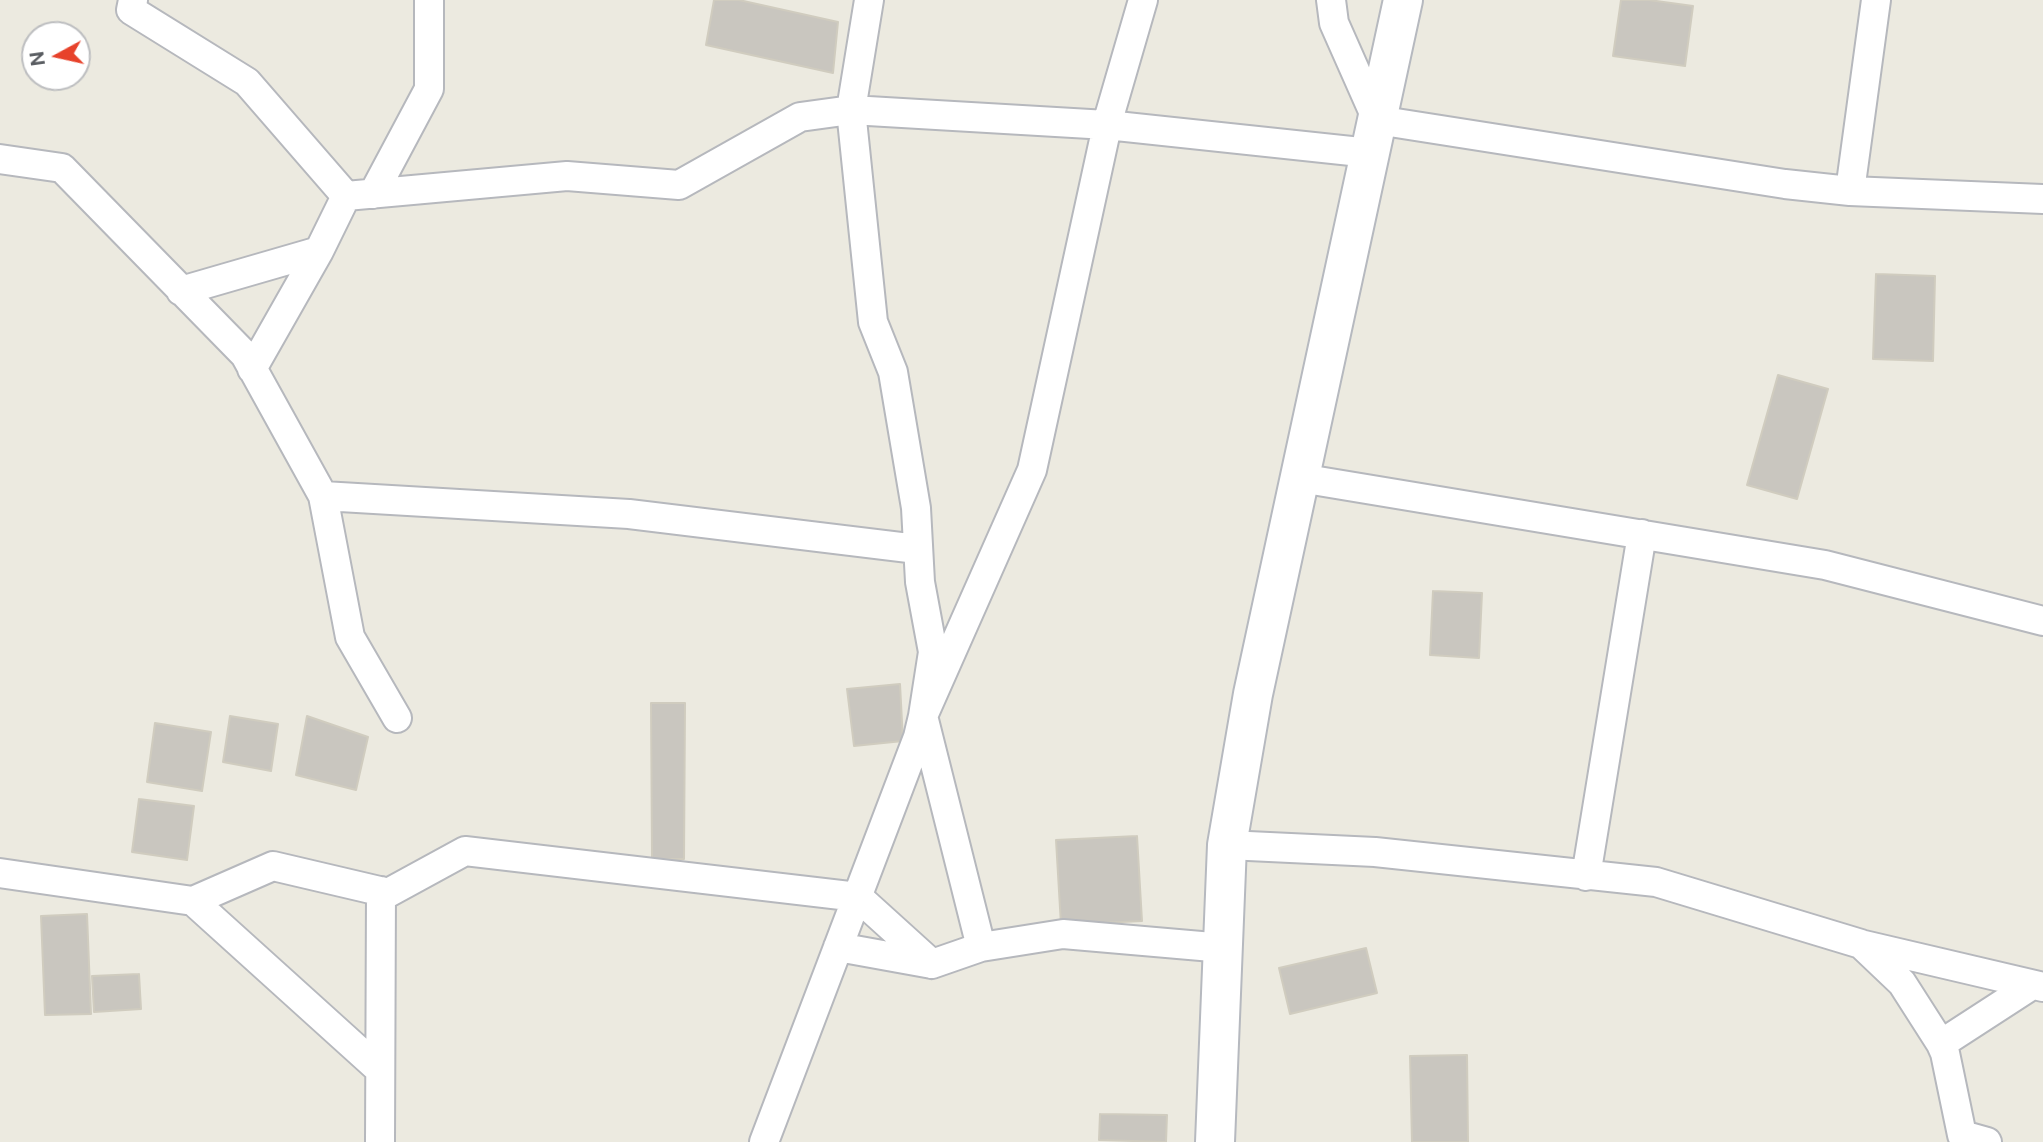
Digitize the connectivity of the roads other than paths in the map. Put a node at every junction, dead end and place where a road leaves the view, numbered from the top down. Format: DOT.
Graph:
graph roads {
  1 [pos="133,0"];
  2 [pos="429,0"];
  3 [pos="869,0"];
  4 [pos="1143,0"];
  5 [pos="1331,0"];
  6 [pos="1403,0"];
  7 [pos="1876,0"];
  8 [pos="851,110"];
  9 [pos="1107,125"];
  10 [pos="1374,136"];
  11 [pos="0,159"];
  12 [pos="1850,191"];
  13 [pos="360,195"];
  14 [pos="2043,199"];
  15 [pos="318,251"];
  16 [pos="181,291"];
  17 [pos="253,369"];
  18 [pos="1300,478"];
  19 [pos="323,496"];
  20 [pos="1642,534"];
  21 [pos="917,549"];
  22 [pos="2043,621"];
  23 [pos="923,716"];
  24 [pos="397,718"];
  25 [pos="1227,845"];
  26 [pos="0,873"];
  27 [pos="1586,876"];
  28 [pos="381,891"];
  29 [pos="858,897"];
  30 [pos="193,901"];
  31 [pos="1861,944"];
  32 [pos="838,947"];
  33 [pos="981,947"];
  34 [pos="1224,948"];
  35 [pos="932,964"];
  36 [pos="2038,986"];
  37 [pos="1941,1044"];
  38 [pos="380,1070"];
  39 [pos="1967,1140"];
  40 [pos="380,1142"];
  41 [pos="764,1142"];
  42 [pos="1215,1142"];
  1 -- 13 [label="street"];
  2 -- 13 [label="street"];
  3 -- 8 [label="street"];
  4 -- 9 [label="street"];
  5 -- 10 [label="street"];
  6 -- 10 [label="street"];
  7 -- 12 [label="street"];
  8 -- 9 [label="street"];
  8 -- 13 [label="street"];
  8 -- 21 [label="street"];
  9 -- 10 [label="street"];
  9 -- 23 [label="street"];
  10 -- 12 [label="street"];
  10 -- 18 [label="street"];
  11 -- 16 [label="street"];
  12 -- 14 [label="street"];
  13 -- 15 [label="street"];
  15 -- 16 [label="street"];
  15 -- 17 [label="street"];
  16 -- 17 [label="street"];
  17 -- 19 [label="street"];
  18 -- 20 [label="street"];
  18 -- 25 [label="street"];
  19 -- 21 [label="street"];
  19 -- 24 [label="street"];
  20 -- 22 [label="street"];
  20 -- 27 [label="street"];
  21 -- 23 [label="street"];
  23 -- 29 [label="street"];
  23 -- 33 [label="street"];
  25 -- 27 [label="street"];
  25 -- 34 [label="street"];
  26 -- 30 [label="street"];
  27 -- 31 [label="street"];
  28 -- 29 [label="street"];
  28 -- 30 [label="street"];
  28 -- 38 [label="street"];
  29 -- 32 [label="street"];
  29 -- 35 [label="street"];
  30 -- 38 [label="street"];
  31 -- 36 [label="street"];
  31 -- 37 [label="street"];
  32 -- 35 [label="street"];
  32 -- 41 [label="street"];
  33 -- 34 [label="street"];
  33 -- 35 [label="street"];
  34 -- 42 [label="street"];
  36 -- 37 [label="street"];
  37 -- 39 [label="street"];
  38 -- 40 [label="street"];
}
